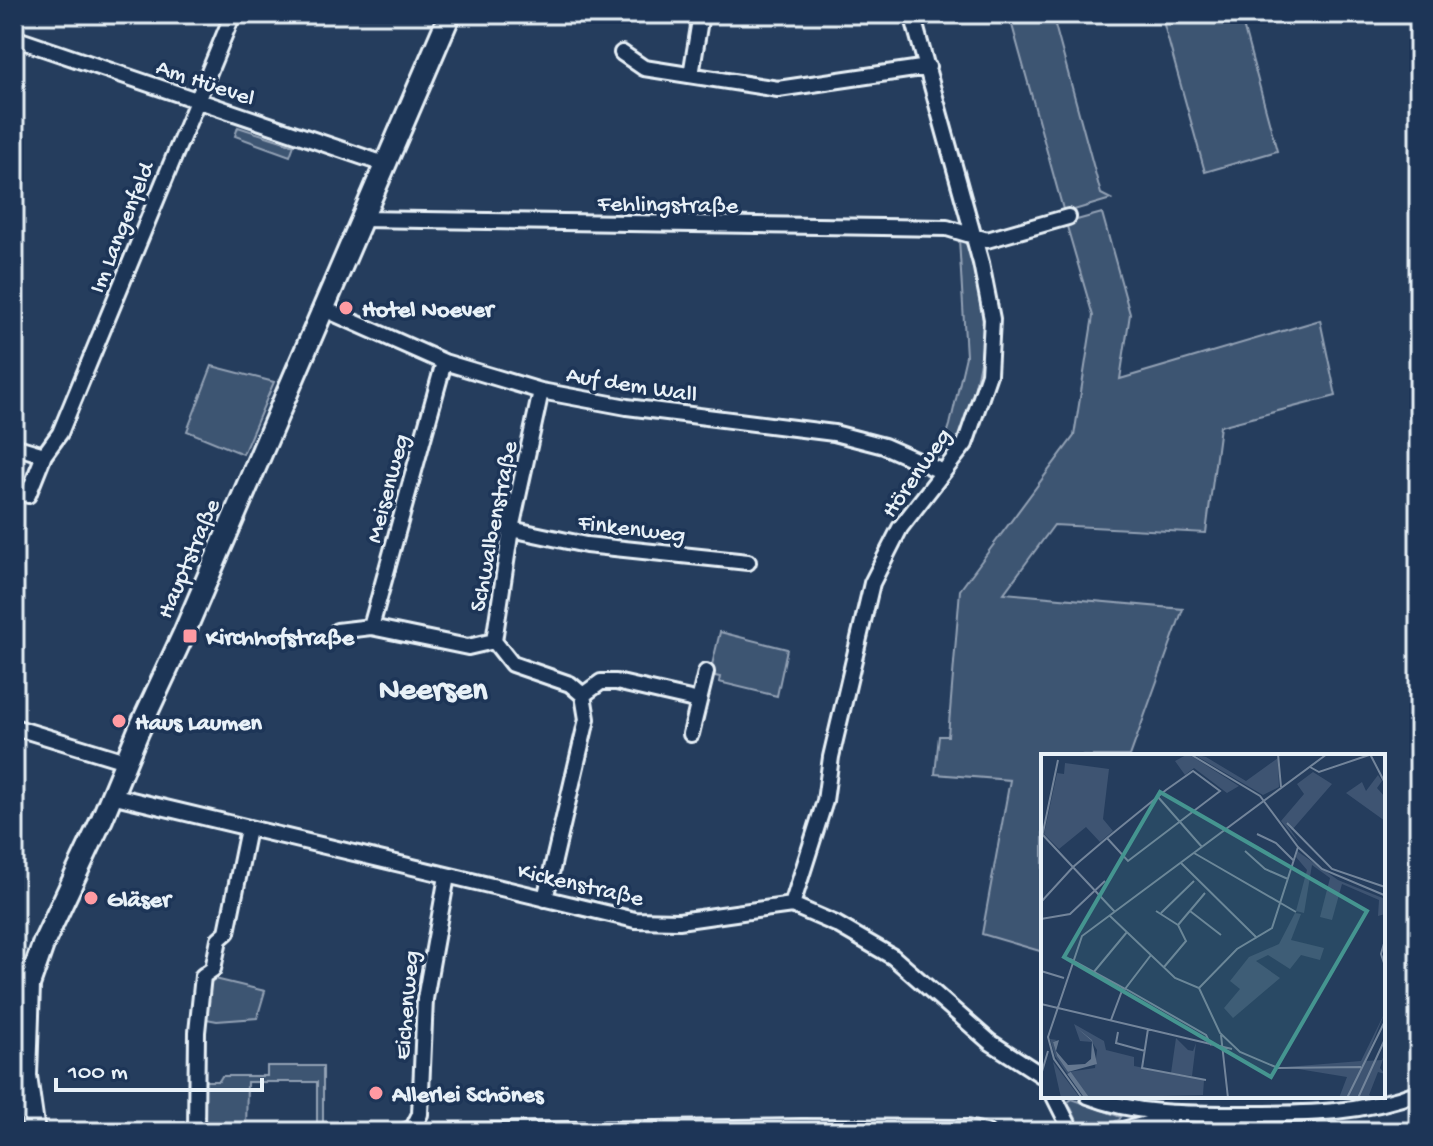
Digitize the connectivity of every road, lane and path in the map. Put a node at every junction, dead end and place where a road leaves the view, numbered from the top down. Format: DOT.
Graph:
graph roads {
  1 [pos="233,14"];
  2 [pos="450,14"];
  3 [pos="701,14"];
  4 [pos="912,14"];
  5 [pos="14,38"];
  6 [pos="622,53"];
  7 [pos="928,67"];
  8 [pos="691,75"];
  9 [pos="195,101"];
  10 [pos="384,164"];
  11 [pos="1068,217"];
  12 [pos="361,219"];
  13 [pos="973,236"];
  14 [pos="322,308"];
  15 [pos="444,362"];
  16 [pos="541,391"];
  17 [pos="14,446"];
  18 [pos="44,455"];
  19 [pos="943,472"];
  20 [pos="28,495"];
  21 [pos="511,529"];
  22 [pos="748,562"];
  23 [pos="371,627"];
  24 [pos="337,631"];
  25 [pos="494,641"];
  26 [pos="706,672"];
  27 [pos="583,695"];
  28 [pos="699,701"];
  29 [pos="14,727"];
  30 [pos="691,734"];
  31 [pos="125,761"];
  32 [pos="111,795"];
  33 [pos="248,829"];
  34 [pos="447,876"];
  35 [pos="545,899"];
  36 [pos="792,905"];
  37 [pos="1041,1075"];
  38 [pos="1419,1092"];
  39 [pos="1055,1098"];
  40 [pos="1095,1098"];
  41 [pos="1198,1114"];
  42 [pos="409,1130"];
  43 [pos="803,1130"];
  44 [pos="34,1132"];
  45 [pos="196,1132"];
  46 [pos="986,1132"];
  47 [pos="1072,1132"];
  48 [pos="1115,1132"];
  1 -- 9 [label="street, Im Langenfeld"];
  2 -- 10 [label="street, Hauptstraße"];
  3 -- 8 [label="street"];
  4 -- 7 [label="street, Hörenweg"];
  5 -- 9 [label="street, Am Hüevel"];
  6 -- 8 [label="street"];
  7 -- 8 [label="street"];
  7 -- 13 [label="street, Hörenweg"];
  9 -- 10 [label="street, Am Hüevel"];
  9 -- 18 [label="street, Im Langenfeld"];
  10 -- 12 [label="street, Hauptstraße"];
  11 -- 13 [label="street, Fehlingstraße"];
  12 -- 13 [label="street, Fehlingstraße"];
  12 -- 14 [label="street, Hauptstraße"];
  13 -- 19 [label="street, Hörenweg"];
  14 -- 15 [label="street, Auf dem Wall"];
  14 -- 31 [label="street, Hauptstraße"];
  15 -- 16 [label="street, Auf dem Wall"];
  15 -- 23 [label="street, Meisenweg"];
  16 -- 19 [label="street, Auf dem Wall"];
  16 -- 21 [label="street, Schwalbenstraße"];
  17 -- 18 [label="street"];
  18 -- 20 [label="street, Im Langenfeld"];
  19 -- 36 [label="street, Hörenweg"];
  21 -- 22 [label="street, Finkenweg"];
  21 -- 25 [label="street, Schwalbenstraße"];
  23 -- 24 [label="street"];
  23 -- 25 [label="street"];
  25 -- 27 [label="street, Schwalbenstraße"];
  26 -- 28 [label="street"];
  27 -- 28 [label="street"];
  27 -- 35 [label="street"];
  28 -- 30 [label="street"];
  29 -- 31 [label="street"];
  31 -- 32 [label="street, Hauptstraße"];
  32 -- 33 [label="street, Kickenstraße"];
  32 -- 44 [label="street, Hauptstraße"];
  33 -- 34 [label="street, Kickenstraße"];
  33 -- 45 [label="street"];
  34 -- 35 [label="street, Kickenstraße"];
  34 -- 42 [label="street, Eichenweg"];
  35 -- 36 [label="street, Kickenstraße"];
  36 -- 37 [label="street"];
  38 -- 41 [label="street"];
  39 -- 47 [label="street"];
  40 -- 41 [label="street"];
  41 -- 48 [label="street"];
  42 -- 43 [label="street"];
  43 -- 46 [label="street"];
}
